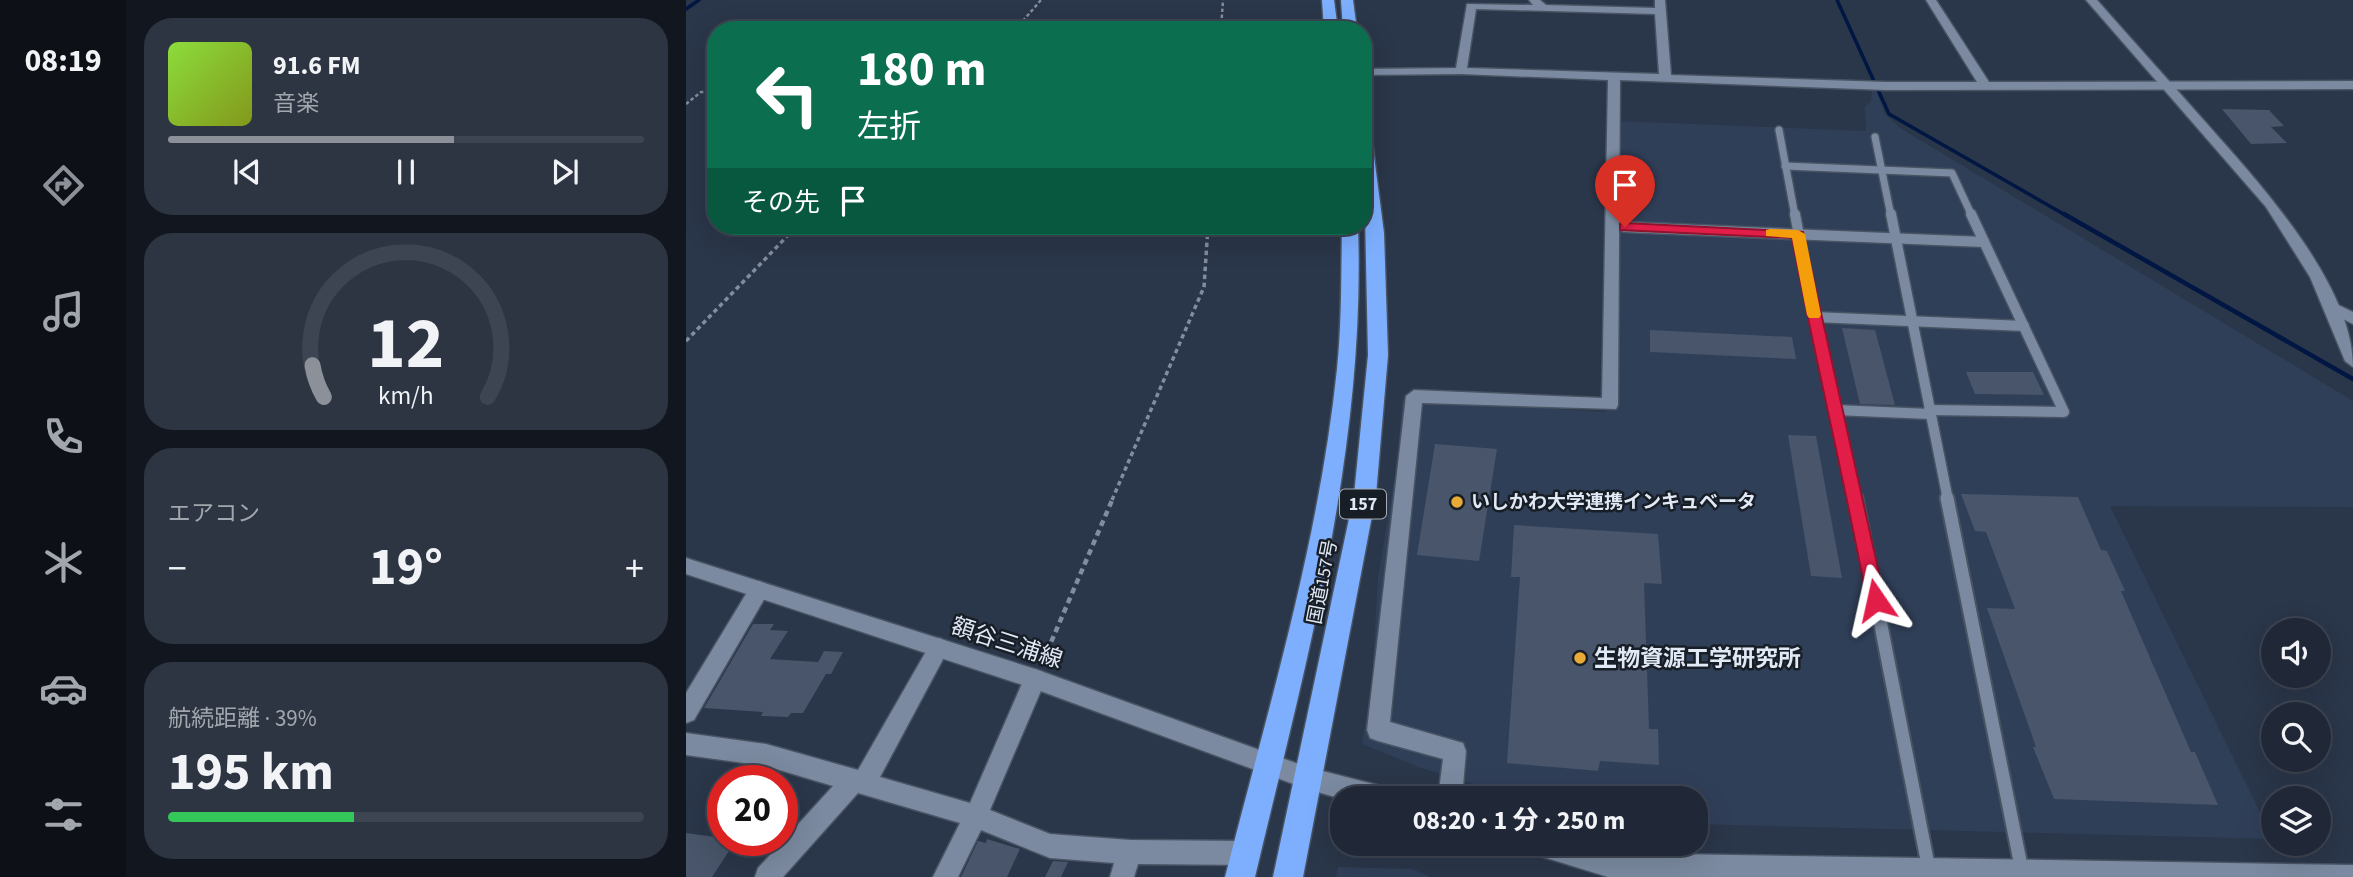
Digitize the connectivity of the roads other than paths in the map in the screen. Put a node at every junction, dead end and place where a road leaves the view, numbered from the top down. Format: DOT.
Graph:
graph roads {
  1 [pos="1328,0"];
  2 [pos="1347,0"];
  3 [pos="1931,0"];
  4 [pos="2091,0"];
  5 [pos="1539,4"];
  6 [pos="1660,6"];
  7 [pos="1330,21"];
  8 [pos="1349,21"];
  9 [pos="1461,71"];
  10 [pos="1372,72"];
  11 [pos="1614,77"];
  12 [pos="1665,78"];
  13 [pos="2165,84"];
  14 [pos="2353,85"];
  15 [pos="1986,87"];
  16 [pos="1779,130"];
  17 [pos="1875,137"];
  18 [pos="1785,166"];
  19 [pos="1882,171"];
  20 [pos="1372,206"];
  21 [pos="1625,227"];
  22 [pos="1798,234"];
  23 [pos="1350,235"];
  24 [pos="1898,240"];
  25 [pos="1984,242"];
  26 [pos="2332,307"];
  27 [pos="1814,317"];
  28 [pos="2353,319"];
  29 [pos="1911,321"];
  30 [pos="2024,326"];
  31 [pos="2353,361"];
  32 [pos="1835,410"];
  33 [pos="1930,412"];
  34 [pos="686,566"];
  35 [pos="759,590"];
  36 [pos="939,648"];
  37 [pos="1035,679"];
  38 [pos="686,713"];
  39 [pos="686,744"];
  40 [pos="1271,764"];
  41 [pos="1307,778"];
  42 [pos="859,782"];
  43 [pos="1337,786"];
  44 [pos="1451,786"];
  45 [pos="976,816"];
  46 [pos="1130,852"];
  47 [pos="1246,853"];
  48 [pos="1579,856"];
  49 [pos="1929,870"];
  50 [pos="2022,872"];
  51 [pos="767,877"];
  52 [pos="946,877"];
  53 [pos="1122,877"];
  54 [pos="1240,877"];
  55 [pos="1287,877"];
  56 [pos="2353,877"];
  1 -- 7 [label="highway"];
  2 -- 8 [label="highway"];
  3 -- 15 [label="street"];
  4 -- 13 [label="street"];
  5 -- 6 [label="street"];
  5 -- 9 [label="street"];
  6 -- 12 [label="street"];
  9 -- 10 [label="street"];
  9 -- 11 [label="street"];
  11 -- 12 [label="street"];
  11 -- 44 [label="street"];
  12 -- 15 [label="street"];
  13 -- 14 [label="street"];
  13 -- 15 [label="street"];
  13 -- 26 [label="street"];
  16 -- 18 [label="lane"];
  17 -- 19 [label="lane"];
  18 -- 19 [label="lane"];
  18 -- 22 [label="lane"];
  19 -- 24 [label="lane"];
  19 -- 25 [label="lane"];
  20 -- 41 [label="highway, 国道157号 / 157"];
  21 -- 22 [label="lane"];
  22 -- 24 [label="lane"];
  22 -- 27 [label="lane"];
  23 -- 40 [label="highway, 国道157号 / 157"];
  24 -- 25 [label="lane"];
  24 -- 29 [label="lane"];
  25 -- 30 [label="lane"];
  26 -- 28 [label="street"];
  26 -- 31 [label="street"];
  27 -- 29 [label="lane"];
  27 -- 32 [label="lane"];
  29 -- 30 [label="lane"];
  29 -- 33 [label="lane"];
  30 -- 33 [label="lane"];
  32 -- 33 [label="lane"];
  32 -- 49 [label="lane"];
  33 -- 50 [label="lane"];
  34 -- 35 [label="street, 額谷三浦線"];
  35 -- 36 [label="street, 額谷三浦線"];
  35 -- 38 [label="street"];
  36 -- 37 [label="street, 額谷三浦線"];
  36 -- 42 [label="street"];
  37 -- 40 [label="street, 額谷三浦線"];
  37 -- 45 [label="street"];
  39 -- 42 [label="street"];
  40 -- 41 [label="street, 額谷三浦線"];
  40 -- 47 [label="highway, 国道157号 / 157"];
  41 -- 43 [label="street, 額谷三浦線"];
  41 -- 55 [label="highway, 国道157号 / 157"];
  42 -- 45 [label="street"];
  42 -- 51 [label="street"];
  45 -- 46 [label="street"];
  45 -- 52 [label="street"];
  46 -- 47 [label="street"];
  46 -- 53 [label="street"];
  47 -- 54 [label="highway, 国道157号 / 157"];
  48 -- 49 [label="street"];
  49 -- 50 [label="street"];
  50 -- 56 [label="street"];
}
